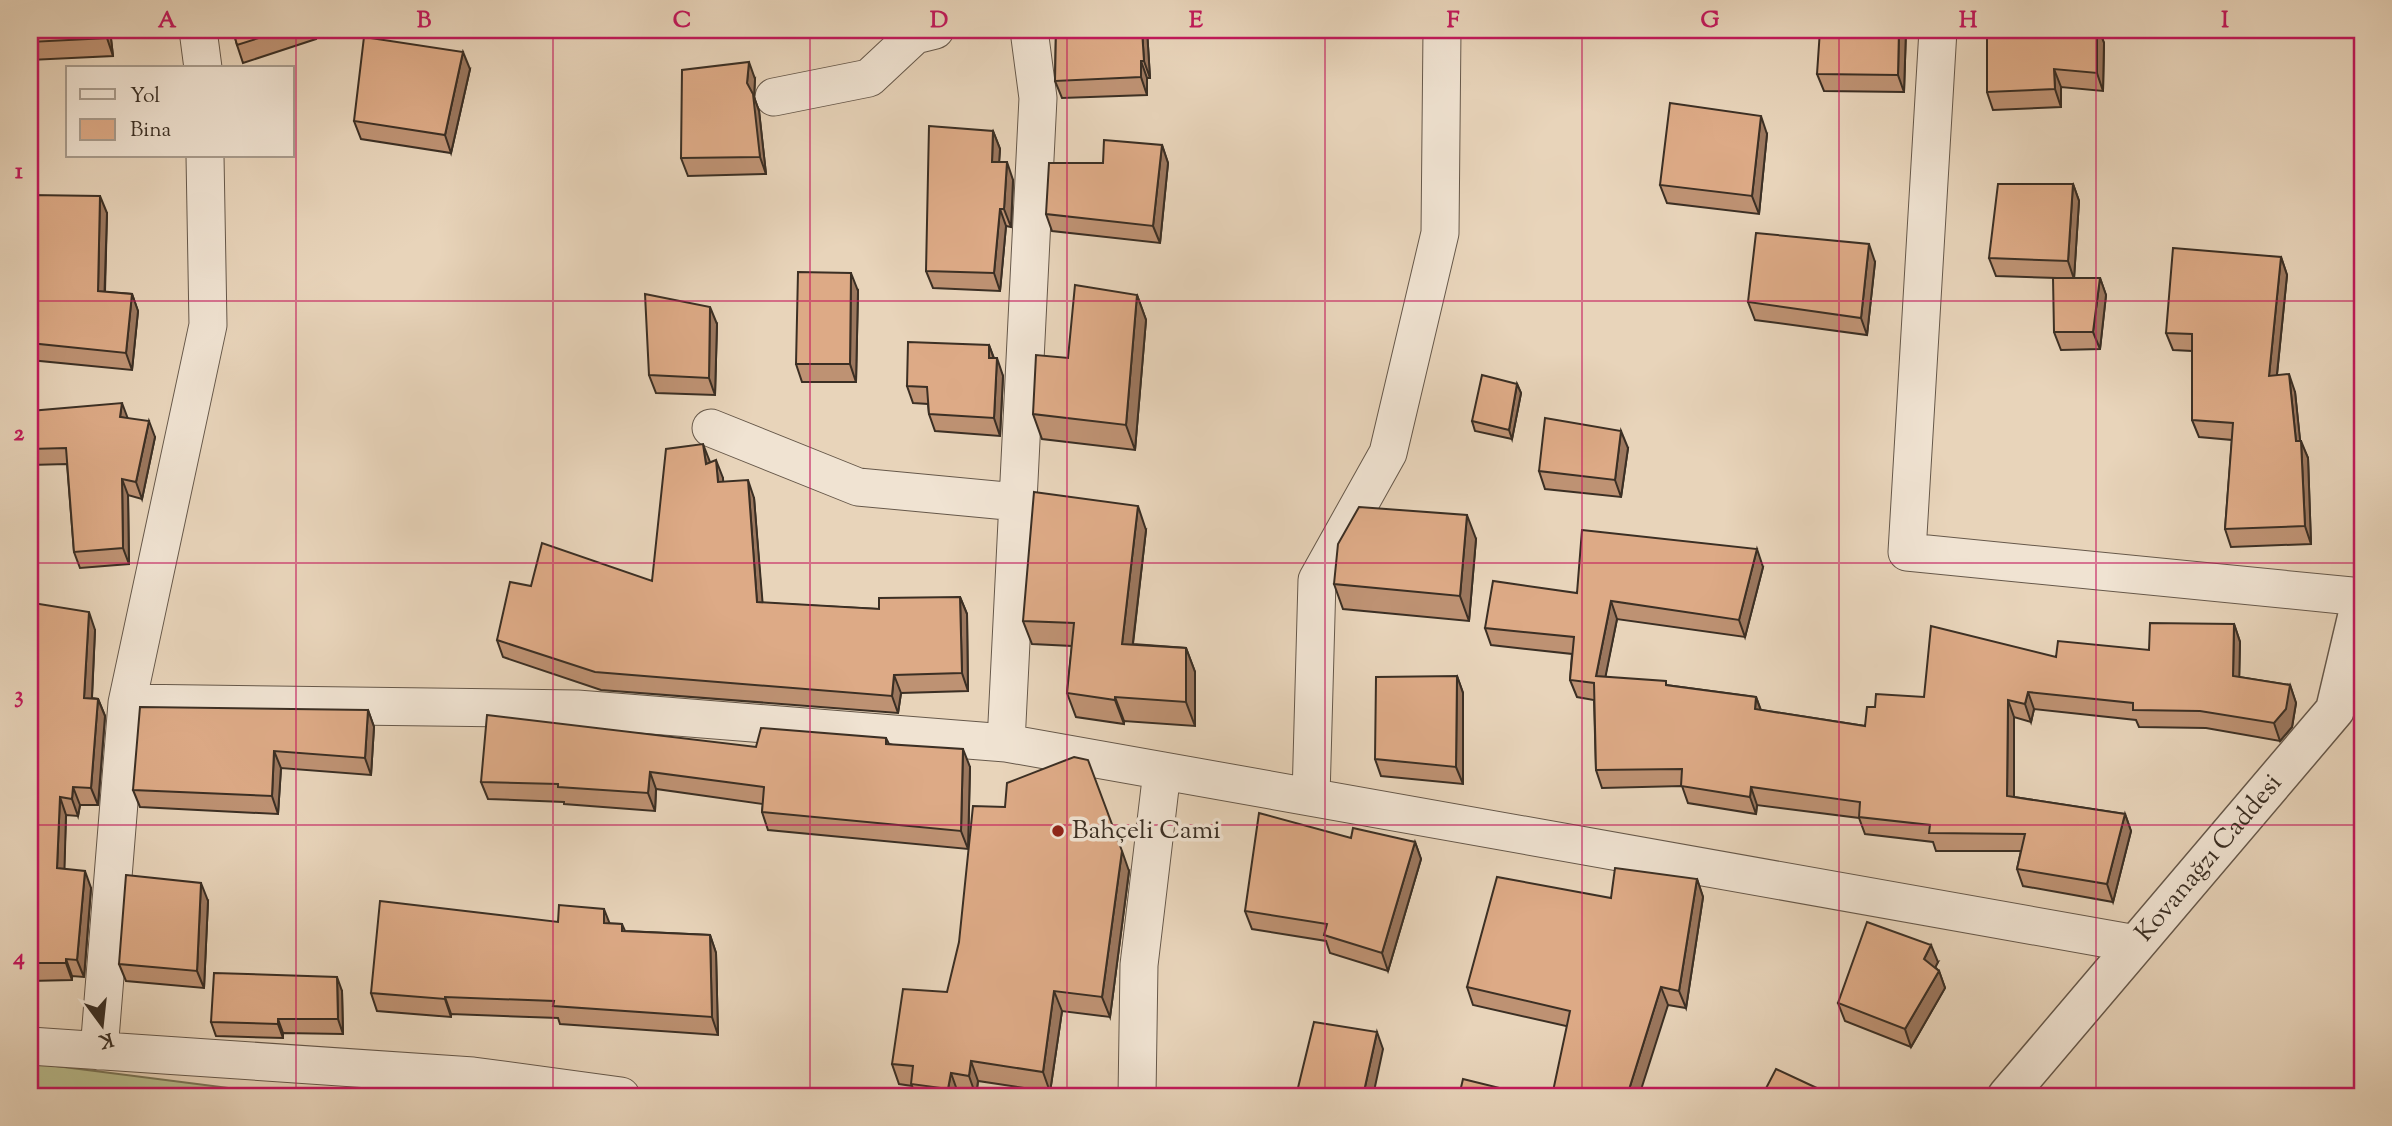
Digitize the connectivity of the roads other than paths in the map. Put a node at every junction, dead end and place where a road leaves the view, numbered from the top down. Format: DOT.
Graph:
graph roads {
  1 [pos="198,30"];
  2 [pos="935,30"];
  3 [pos="1029,30"];
  4 [pos="1442,30"];
  5 [pos="1938,30"];
  6 [pos="203,66"];
  7 [pos="774,97"];
  8 [pos="205,158"];
  9 [pos="711,428"];
  10 [pos="1018,502"];
  11 [pos="2362,597"];
  12 [pos="127,703"];
  13 [pos="1006,743"];
  14 [pos="1162,771"];
  15 [pos="1311,797"];
  16 [pos="2136,944"];
  17 [pos="30,1046"];
  18 [pos="99,1051"];
  19 [pos="621,1096"];
  20 [pos="1137,1096"];
  21 [pos="2007,1096"];
  1 -- 6 [label="street"];
  2 -- 7 [label="street"];
  3 -- 10 [label="street"];
  4 -- 15 [label="street"];
  5 -- 11 [label="street"];
  8 -- 12 [label="street"];
  9 -- 10 [label="street"];
  10 -- 13 [label="street"];
  11 -- 16 [label="street, Kovanağzı Caddesi"];
  12 -- 13 [label="street"];
  12 -- 18 [label="street"];
  13 -- 14 [label="street"];
  14 -- 15 [label="street"];
  14 -- 20 [label="street"];
  15 -- 16 [label="street"];
  16 -- 21 [label="street, Kovanağzı Caddesi"];
  17 -- 18 [label="street"];
  18 -- 19 [label="street"];
}
